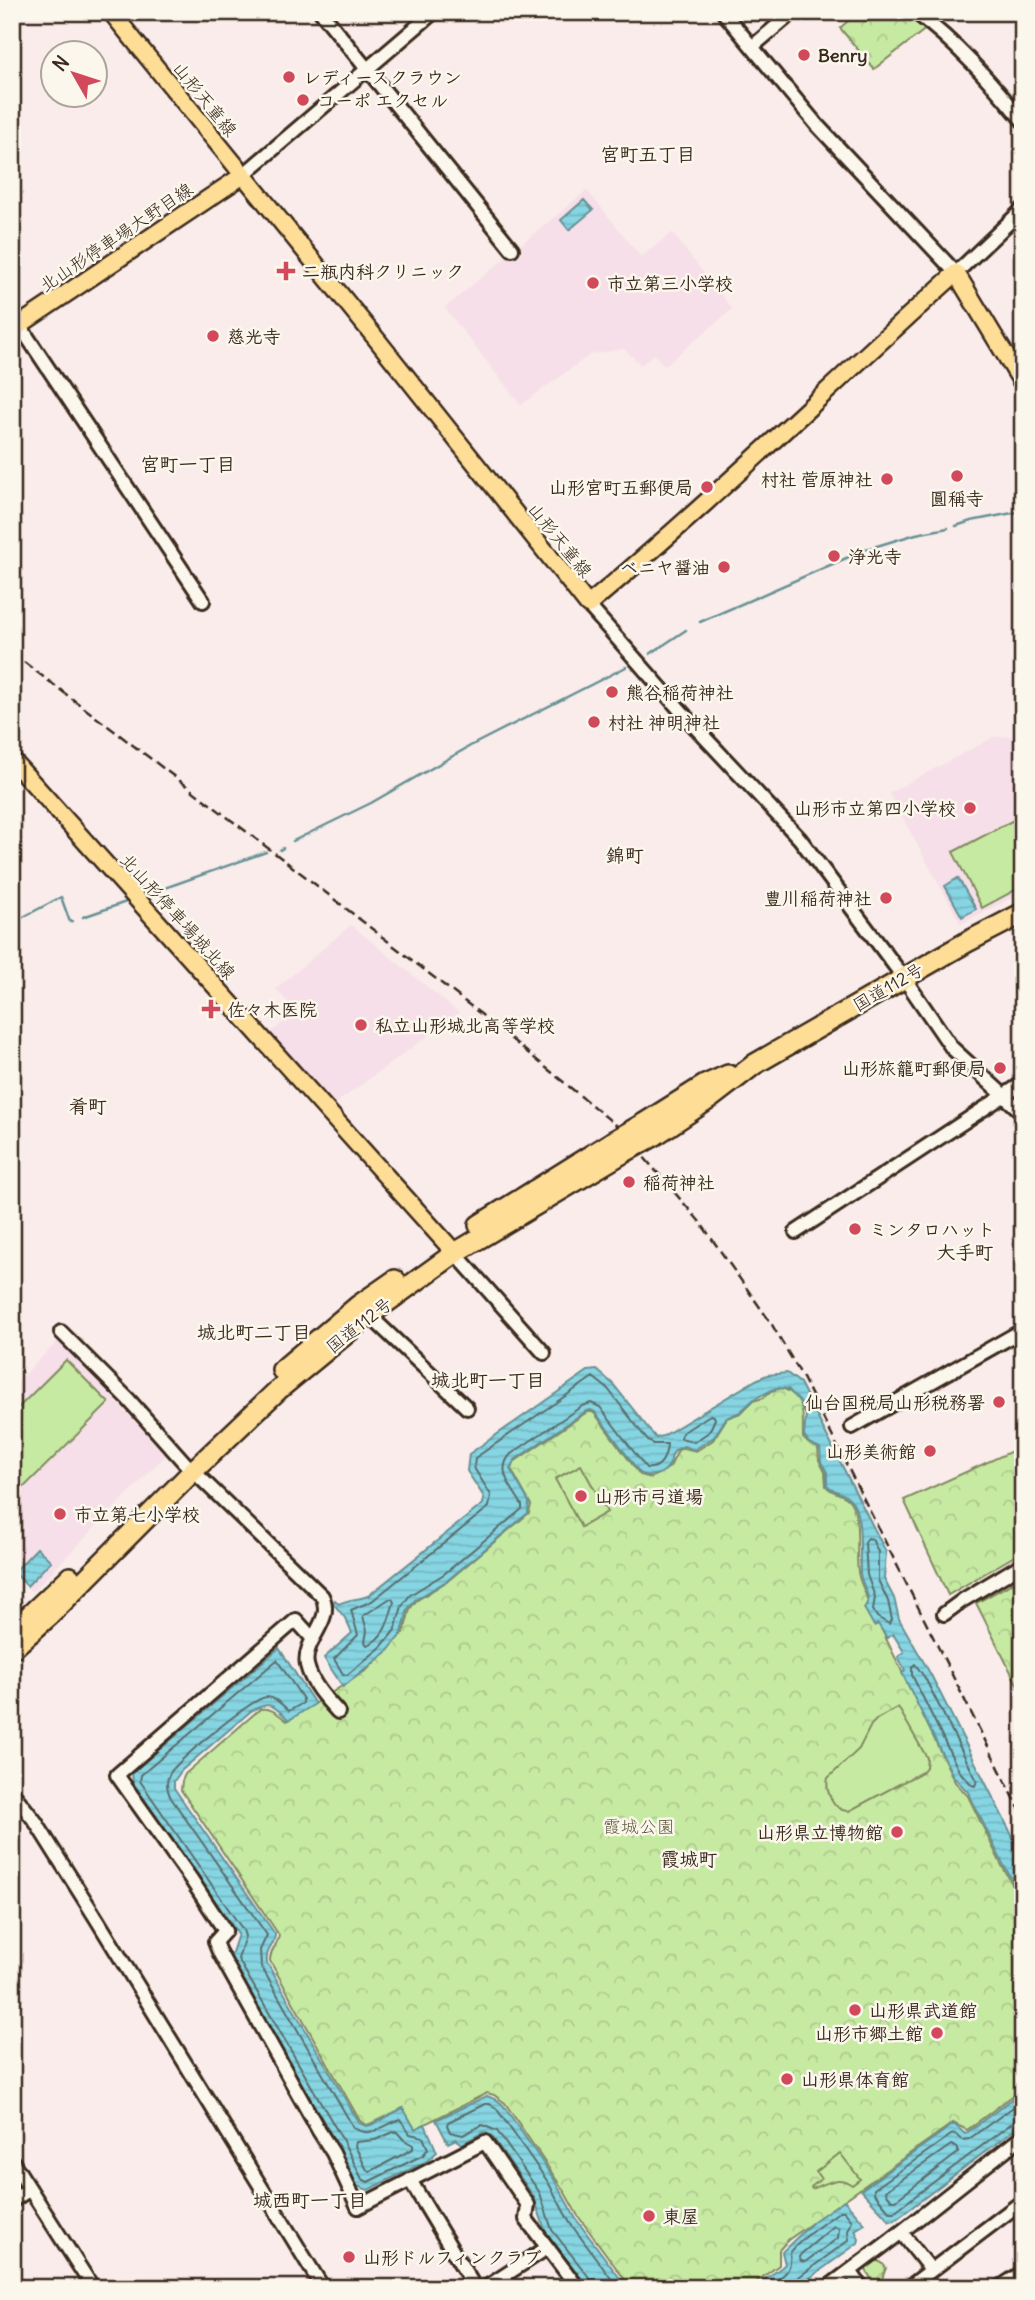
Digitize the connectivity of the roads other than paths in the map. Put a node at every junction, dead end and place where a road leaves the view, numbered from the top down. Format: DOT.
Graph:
graph roads {
  1 [pos="111,12"];
  2 [pos="321,12"];
  3 [pos="435,12"];
  4 [pos="723,12"];
  5 [pos="793,12"];
  6 [pos="915,12"];
  7 [pos="752,47"];
  8 [pos="368,70"];
  9 [pos="1023,121"];
  10 [pos="242,176"];
  11 [pos="1023,208"];
  12 [pos="512,249"];
  13 [pos="956,274"];
  14 [pos="15,323"];
  15 [pos="1023,384"];
  16 [pos="203,601"];
  17 [pos="588,606"];
  18 [pos="12,760"];
  19 [pos="1023,913"];
  20 [pos="904,978"];
  21 [pos="1023,1083"];
  22 [pos="1003,1096"];
  23 [pos="1023,1113"];
  24 [pos="796,1232"];
  25 [pos="451,1249"];
  26 [pos="369,1315"];
  27 [pos="1023,1331"];
  28 [pos="61,1332"];
  29 [pos="544,1353"];
  30 [pos="467,1408"];
  31 [pos="852,1427"];
  32 [pos="189,1466"];
  33 [pos="1023,1563"];
  34 [pos="944,1614"];
  35 [pos="12,1631"];
  36 [pos="313,1639"];
  37 [pos="12,1649"];
  38 [pos="338,1712"];
  39 [pos="12,1792"];
  40 [pos="1023,2136"];
  41 [pos="12,2161"];
  42 [pos="410,2180"];
  43 [pos="30,2189"];
  44 [pos="12,2200"];
  45 [pos="1023,2202"];
  46 [pos="901,2232"];
  47 [pos="547,2248"];
  48 [pos="931,2270"];
  49 [pos="850,2271"];
  50 [pos="1023,2272"];
  51 [pos="93,2288"];
  52 [pos="323,2288"];
  53 [pos="475,2288"];
  54 [pos="485,2288"];
  55 [pos="578,2288"];
  56 [pos="827,2288"];
  57 [pos="862,2288"];
  58 [pos="908,2288"];
  59 [pos="999,2288"];
  1 -- 10 [label="main road, 山形天童線"];
  2 -- 8 [label="street"];
  3 -- 8 [label="street"];
  4 -- 7 [label="street"];
  5 -- 7 [label="street"];
  6 -- 9 [label="street"];
  7 -- 13 [label="street"];
  8 -- 10 [label="street"];
  8 -- 12 [label="street"];
  10 -- 14 [label="main road, 北山形停車場大野目線"];
  10 -- 17 [label="main road, 山形天童線"];
  11 -- 13 [label="street"];
  13 -- 15 [label="main road"];
  13 -- 17 [label="main road, 山形天童線"];
  14 -- 16 [label="street"];
  17 -- 20 [label="street"];
  18 -- 25 [label="main road, 北山形停車場城北線"];
  19 -- 20 [label="highway, 国道112号"];
  20 -- 22 [label="street"];
  20 -- 25 [label="highway, 国道112号, bridge"];
  21 -- 22 [label="street"];
  22 -- 23 [label="street"];
  22 -- 24 [label="street"];
  25 -- 26 [label="highway, 国道112号"];
  25 -- 29 [label="street"];
  25 -- 32 [label="highway, 国道112号"];
  26 -- 30 [label="street"];
  26 -- 32 [label="highway, 国道112号"];
  27 -- 31 [label="street"];
  28 -- 32 [label="street"];
  32 -- 35 [label="highway, 国道112号"];
  32 -- 36 [label="street"];
  32 -- 37 [label="highway, 国道112号"];
  33 -- 34 [label="street"];
  36 -- 38 [label="street"];
  36 -- 42 [label="street"];
  39 -- 52 [label="street"];
  40 -- 46 [label="street"];
  41 -- 43 [label="street"];
  42 -- 47 [label="street"];
  42 -- 53 [label="street"];
  43 -- 44 [label="street"];
  43 -- 51 [label="street"];
  45 -- 48 [label="street"];
  46 -- 48 [label="street"];
  46 -- 49 [label="street"];
  47 -- 54 [label="street"];
  47 -- 55 [label="street"];
  48 -- 58 [label="street"];
  49 -- 56 [label="street"];
  49 -- 57 [label="street"];
  50 -- 59 [label="street"];
}
